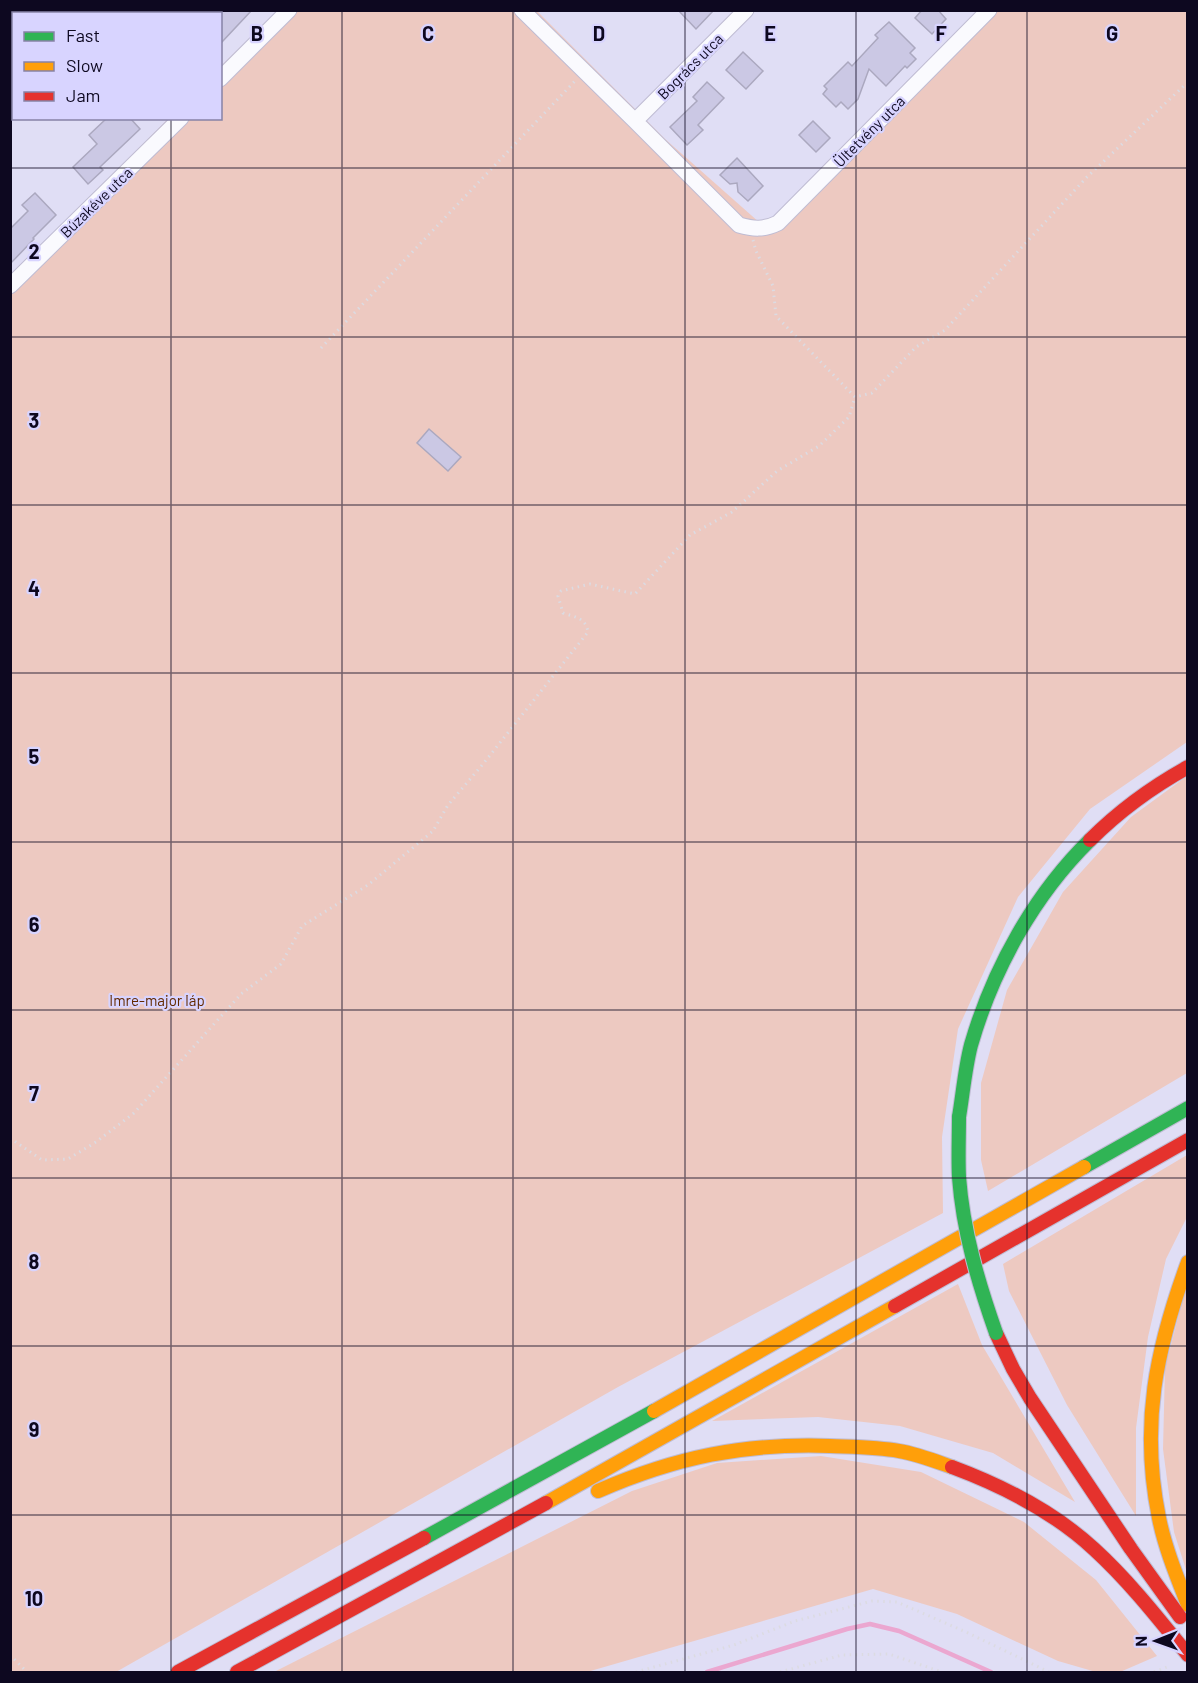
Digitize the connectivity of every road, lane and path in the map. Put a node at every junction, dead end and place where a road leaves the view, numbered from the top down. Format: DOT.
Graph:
graph roads {
  1 [pos="289,10"];
  2 [pos="522,10"];
  3 [pos="746,10"];
  4 [pos="989,10"];
  5 [pos="585,71"];
  6 [pos="222,78"];
  7 [pos="1188,82"];
  8 [pos="179,120"];
  9 [pos="635,121"];
  10 [pos="745,227"];
  11 [pos="11,285"];
  12 [pos="321,348"];
  13 [pos="855,397"];
  14 [pos="1188,767"];
  15 [pos="1188,1108"];
  16 [pos="10,1138"];
  17 [pos="1188,1140"];
  18 [pos="1188,1262"];
  19 [pos="588,1496"];
  20 [pos="547,1518"];
  21 [pos="1131,1548"];
  22 [pos="431,1567"];
  23 [pos="1188,1605"];
  24 [pos="1188,1628"];
  25 [pos="1188,1643"];
  26 [pos="10,1655"];
  27 [pos="1188,1655"];
  28 [pos="1167,1667"];
  29 [pos="27,1672"];
  30 [pos="178,1672"];
  31 [pos="237,1672"];
  32 [pos="636,1672"];
  33 [pos="780,1672"];
  34 [pos="942,1672"];
  35 [pos="1049,1672"];
  36 [pos="1154,1672"];
  1 -- 6 [label="street"];
  2 -- 5 [label="street"];
  3 -- 9 [label="street, Bogrács utca"];
  4 -- 10 [label="street, Ültetvény utca"];
  5 -- 9 [label="street"];
  5 -- 12 [label="path"];
  7 -- 13 [label="path"];
  8 -- 11 [label="street, Búzakéve utca"];
  9 -- 10 [label="street"];
  10 -- 13 [label="path"];
  13 -- 16 [label="path"];
  14 -- 21 [label="highway, bridge"];
  15 -- 30 [label="highway"];
  17 -- 22 [label="highway"];
  18 -- 23 [label="highway"];
  19 -- 27 [label="highway"];
  20 -- 22 [label="highway"];
  21 -- 24 [label="highway"];
  21 -- 25 [label="highway"];
  22 -- 31 [label="highway"];
  26 -- 29 [label="path"];
  28 -- 36 [label="path"];
  32 -- 35 [label="path"];
  33 -- 34 [label="path"];
}
